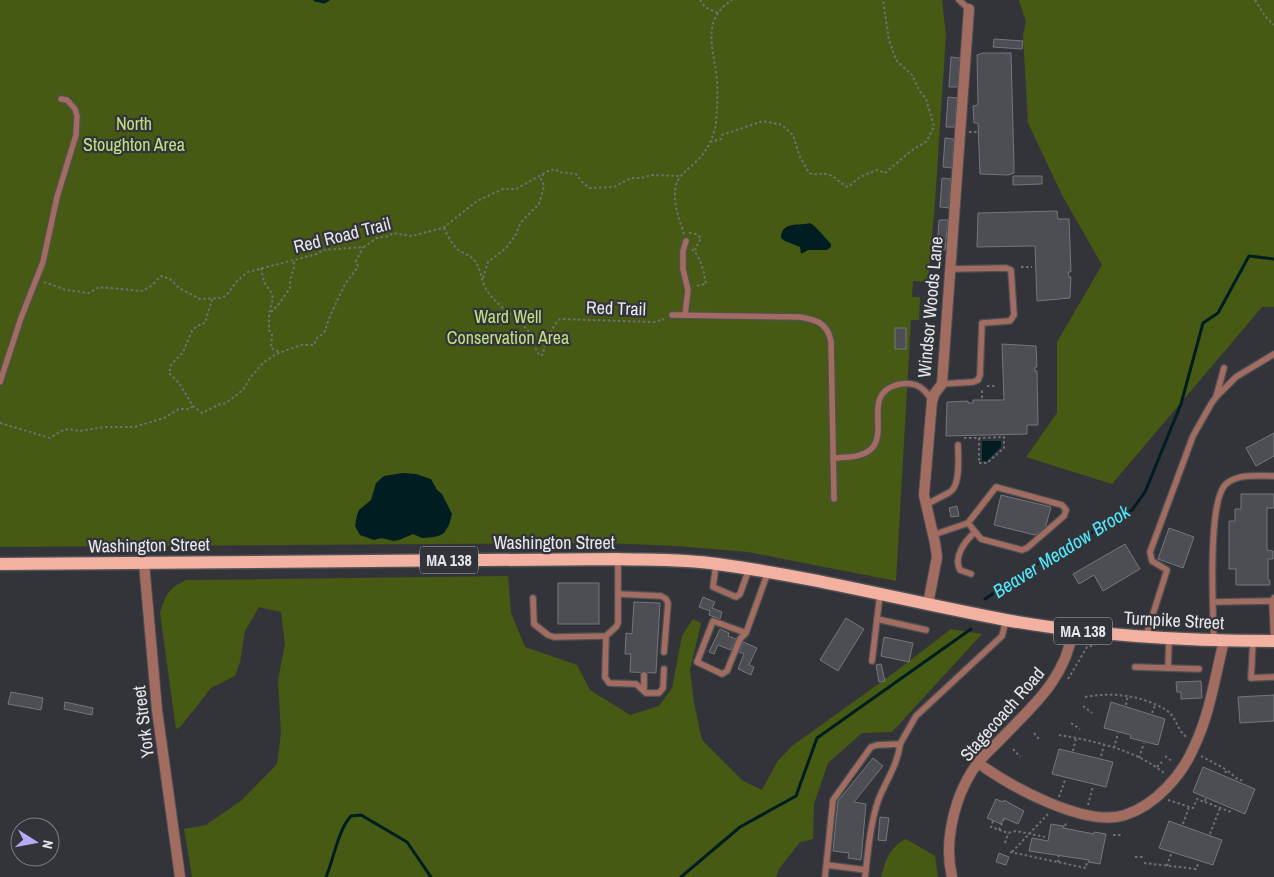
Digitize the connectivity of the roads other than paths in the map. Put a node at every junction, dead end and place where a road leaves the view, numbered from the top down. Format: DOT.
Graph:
graph roads {
  1 [pos="959,0"];
  2 [pos="969,9"];
  3 [pos="61,99"];
  4 [pos="686,241"];
  5 [pos="951,269"];
  6 [pos="685,315"];
  7 [pos="669,316"];
  8 [pos="1274,354"];
  9 [pos="1224,368"];
  10 [pos="0,382"];
  11 [pos="942,384"];
  12 [pos="1216,397"];
  13 [pos="932,402"];
  14 [pos="958,445"];
  15 [pos="833,458"];
  16 [pos="1274,476"];
  17 [pos="834,499"];
  18 [pos="926,506"];
  19 [pos="968,523"];
  20 [pos="975,532"];
  21 [pos="933,535"];
  22 [pos="618,559"];
  23 [pos="144,563"];
  24 [pos="0,564"];
  25 [pos="716,564"];
  26 [pos="749,569"];
  27 [pos="768,572"];
  28 [pos="971,574"];
  29 [pos="618,594"];
  30 [pos="880,594"];
  31 [pos="895,597"];
  32 [pos="533,598"];
  33 [pos="1273,600"];
  34 [pos="1213,602"];
  35 [pos="928,604"];
  36 [pos="877,619"];
  37 [pos="1006,620"];
  38 [pos="926,630"];
  39 [pos="1073,630"];
  40 [pos="746,633"];
  41 [pos="606,636"];
  42 [pos="1146,637"];
  43 [pos="1169,639"];
  44 [pos="1219,641"];
  45 [pos="1253,641"];
  46 [pos="1274,641"];
  47 [pos="664,652"];
  48 [pos="872,661"];
  49 [pos="1135,667"];
  50 [pos="1168,668"];
  51 [pos="664,669"];
  52 [pos="1199,669"];
  53 [pos="644,675"];
  54 [pos="1274,677"];
  55 [pos="644,692"];
  56 [pos="900,744"];
  57 [pos="978,763"];
  58 [pos="826,865"];
  59 [pos="866,870"];
  60 [pos="180,877"];
  61 [pos="825,877"];
  62 [pos="865,877"];
  63 [pos="952,877"];
  1 -- 2 [label="lane"];
  2 -- 5 [label="street, Windsor Woods Lane"];
  3 -- 10 [label="lane"];
  4 -- 6 [label="lane"];
  5 -- 11 [label="street, Windsor Woods Lane"];
  5 -- 11 [label="lane"];
  6 -- 7 [label="lane"];
  6 -- 15 [label="lane"];
  8 -- 12 [label="lane"];
  9 -- 12 [label="lane"];
  11 -- 13 [label="street, Windsor Woods Lane"];
  12 -- 42 [label="lane"];
  13 -- 15 [label="lane"];
  13 -- 18 [label="street, Windsor Woods Lane"];
  14 -- 18 [label="lane"];
  15 -- 17 [label="lane"];
  16 -- 34 [label="lane"];
  18 -- 21 [label="street, Windsor Woods Lane"];
  19 -- 20 [label="lane"];
  19 -- 20 [label="lane"];
  19 -- 21 [label="lane"];
  20 -- 28 [label="lane"];
  21 -- 35 [label="street, Windsor Woods Lane"];
  22 -- 23 [label="main road, Washington Street / MA 138"];
  22 -- 25 [label="main road, Washington Street / MA 138"];
  22 -- 29 [label="lane"];
  23 -- 24 [label="main road, Washington Street / MA 138"];
  23 -- 60 [label="street, York Street"];
  25 -- 26 [label="main road, Washington Street / MA 138"];
  25 -- 26 [label="lane"];
  26 -- 27 [label="main road, Washington Street / MA 138"];
  27 -- 30 [label="main road, Washington Street / MA 138"];
  27 -- 40 [label="lane"];
  29 -- 41 [label="lane"];
  29 -- 47 [label="lane"];
  30 -- 31 [label="main road, Washington Street / MA 138"];
  30 -- 36 [label="lane"];
  31 -- 35 [label="main road, Turnpike Street / MA 138"];
  32 -- 41 [label="lane"];
  33 -- 34 [label="lane"];
  33 -- 46 [label="lane"];
  34 -- 44 [label="lane"];
  35 -- 37 [label="main road, Turnpike Street / MA 138"];
  36 -- 38 [label="lane"];
  36 -- 48 [label="lane"];
  37 -- 39 [label="main road, Turnpike Street / MA 138"];
  37 -- 56 [label="lane"];
  39 -- 42 [label="main road, Turnpike Street / MA 138"];
  39 -- 57 [label="street, Stagecoach Road"];
  40 -- 40 [label="lane"];
  41 -- 55 [label="lane"];
  42 -- 43 [label="main road, Turnpike Street / MA 138"];
  43 -- 44 [label="main road, Turnpike Street / MA 138"];
  43 -- 50 [label="lane"];
  44 -- 45 [label="main road, Turnpike Street / MA 138"];
  44 -- 57 [label="street"];
  45 -- 46 [label="main road, Turnpike Street / MA 138"];
  45 -- 54 [label="lane"];
  49 -- 50 [label="lane"];
  50 -- 52 [label="lane"];
  51 -- 55 [label="lane"];
  53 -- 55 [label="lane"];
  56 -- 58 [label="lane"];
  56 -- 59 [label="lane"];
  57 -- 63 [label="street, Stagecoach Road"];
  58 -- 59 [label="lane"];
  58 -- 61 [label="lane"];
  59 -- 62 [label="lane"];
}
